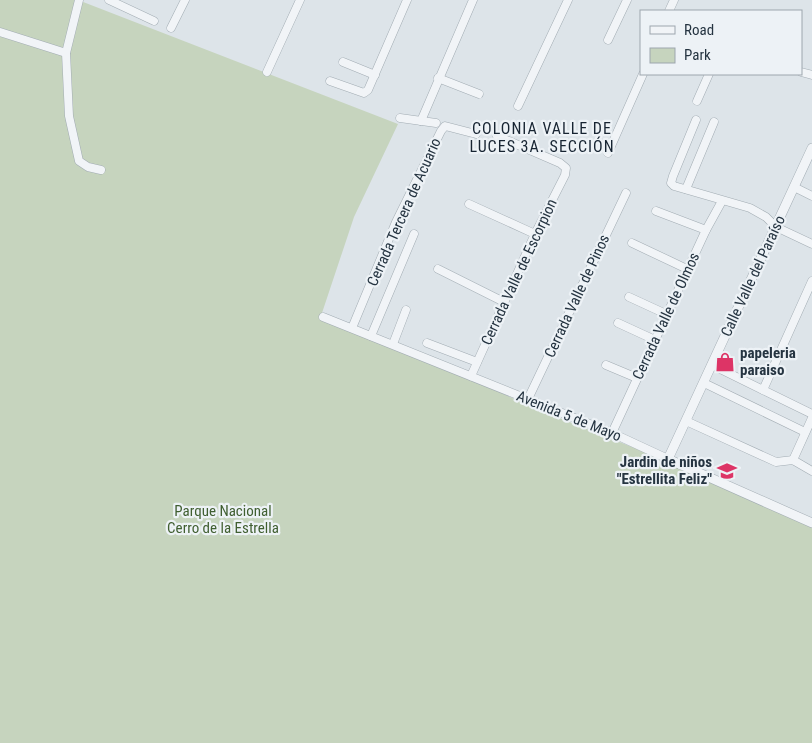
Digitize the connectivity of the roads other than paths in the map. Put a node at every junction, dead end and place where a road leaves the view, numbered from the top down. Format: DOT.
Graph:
graph roads {
  1 [pos="79,0"];
  2 [pos="109,0"];
  3 [pos="185,0"];
  4 [pos="300,0"];
  5 [pos="407,0"];
  6 [pos="473,0"];
  7 [pos="568,0"];
  8 [pos="627,0"];
  9 [pos="154,21"];
  10 [pos="171,28"];
  11 [pos="0,32"];
  12 [pos="608,40"];
  13 [pos="66,53"];
  14 [pos="343,62"];
  15 [pos="267,72"];
  16 [pos="375,75"];
  17 [pos="642,75"];
  18 [pos="709,75"];
  19 [pos="438,78"];
  20 [pos="330,80"];
  21 [pos="478,94"];
  22 [pos="697,101"];
  23 [pos="518,106"];
  24 [pos="400,118"];
  25 [pos="420,120"];
  26 [pos="696,120"];
  27 [pos="714,122"];
  28 [pos="436,123"];
  29 [pos="476,134"];
  30 [pos="497,136"];
  31 [pos="812,148"];
  32 [pos="608,153"];
  33 [pos="101,170"];
  34 [pos="794,187"];
  35 [pos="686,189"];
  36 [pos="626,193"];
  37 [pos="812,196"];
  38 [pos="722,201"];
  39 [pos="469,204"];
  40 [pos="656,211"];
  41 [pos="776,227"];
  42 [pos="706,230"];
  43 [pos="414,234"];
  44 [pos="535,234"];
  45 [pos="632,243"];
  46 [pos="812,244"];
  47 [pos="438,269"];
  48 [pos="687,269"];
  49 [pos="812,281"];
  50 [pos="629,297"];
  51 [pos="504,302"];
  52 [pos="406,310"];
  53 [pos="666,314"];
  54 [pos="323,317"];
  55 [pos="618,323"];
  56 [pos="352,328"];
  57 [pos="371,336"];
  58 [pos="655,340"];
  59 [pos="427,343"];
  60 [pos="392,344"];
  61 [pos="476,362"];
  62 [pos="606,365"];
  63 [pos="712,365"];
  64 [pos="471,376"];
  65 [pos="637,378"];
  66 [pos="704,383"];
  67 [pos="763,390"];
  68 [pos="528,399"];
  69 [pos="812,414"];
  70 [pos="812,418"];
  71 [pos="686,420"];
  72 [pos="805,432"];
  73 [pos="612,433"];
  74 [pos="668,459"];
  75 [pos="792,460"];
  76 [pos="812,471"];
  77 [pos="812,523"];
  1 -- 13 [label="street"];
  2 -- 9 [label="street"];
  3 -- 10 [label="street"];
  4 -- 15 [label="street"];
  5 -- 16 [label="street"];
  6 -- 19 [label="street"];
  7 -- 23 [label="street"];
  8 -- 12 [label="street"];
  11 -- 13 [label="street"];
  13 -- 33 [label="street"];
  14 -- 16 [label="street"];
  16 -- 20 [label="street"];
  17 -- 32 [label="street"];
  18 -- 22 [label="street"];
  19 -- 21 [label="street"];
  19 -- 25 [label="street"];
  24 -- 25 [label="street"];
  25 -- 28 [label="street"];
  26 -- 35 [label="street"];
  27 -- 35 [label="street"];
  29 -- 56 [label="street, Cerrada Tercera de Acuario"];
  30 -- 44 [label="street, Cerrada Valle de Escorpion"];
  31 -- 34 [label="street, Calle Valle del Paraíso"];
  34 -- 37 [label="street"];
  34 -- 41 [label="street, Calle Valle del Paraíso"];
  35 -- 38 [label="street"];
  36 -- 68 [label="street, Cerrada Valle de Pinos"];
  38 -- 41 [label="street"];
  38 -- 42 [label="street, Cerrada Valle de Olmos"];
  39 -- 44 [label="street"];
  40 -- 42 [label="street"];
  41 -- 46 [label="street"];
  41 -- 63 [label="street, Calle Valle del Paraíso"];
  42 -- 48 [label="street, Cerrada Valle de Olmos"];
  43 -- 57 [label="street"];
  44 -- 51 [label="street, Cerrada Valle de Escorpion"];
  45 -- 48 [label="street"];
  47 -- 51 [label="street"];
  48 -- 53 [label="street, Cerrada Valle de Olmos"];
  49 -- 67 [label="street"];
  50 -- 53 [label="street"];
  51 -- 61 [label="street, Cerrada Valle de Escorpion"];
  52 -- 60 [label="street"];
  53 -- 58 [label="street, Cerrada Valle de Olmos"];
  54 -- 56 [label="street, Avenida 5 de Mayo"];
  55 -- 58 [label="street"];
  56 -- 57 [label="street, Avenida 5 de Mayo"];
  57 -- 60 [label="street, Avenida 5 de Mayo"];
  58 -- 65 [label="street, Cerrada Valle de Olmos"];
  59 -- 61 [label="street"];
  60 -- 64 [label="street, Avenida 5 de Mayo"];
  61 -- 64 [label="street, Cerrada Valle de Escorpion"];
  62 -- 65 [label="street"];
  63 -- 66 [label="street, Calle Valle del Paraíso"];
  63 -- 67 [label="street"];
  64 -- 68 [label="street, Avenida 5 de Mayo"];
  65 -- 73 [label="street, Cerrada Valle de Olmos"];
  66 -- 71 [label="street, Calle Valle del Paraíso"];
  66 -- 72 [label="street"];
  67 -- 69 [label="street"];
  68 -- 73 [label="street, Avenida 5 de Mayo"];
  70 -- 72 [label="street"];
  71 -- 74 [label="street, Calle Valle del Paraíso"];
  71 -- 75 [label="street"];
  72 -- 75 [label="street"];
  73 -- 74 [label="street, Avenida 5 de Mayo"];
  74 -- 77 [label="street, Avenida 5 de Mayo"];
  75 -- 76 [label="street"];
}
